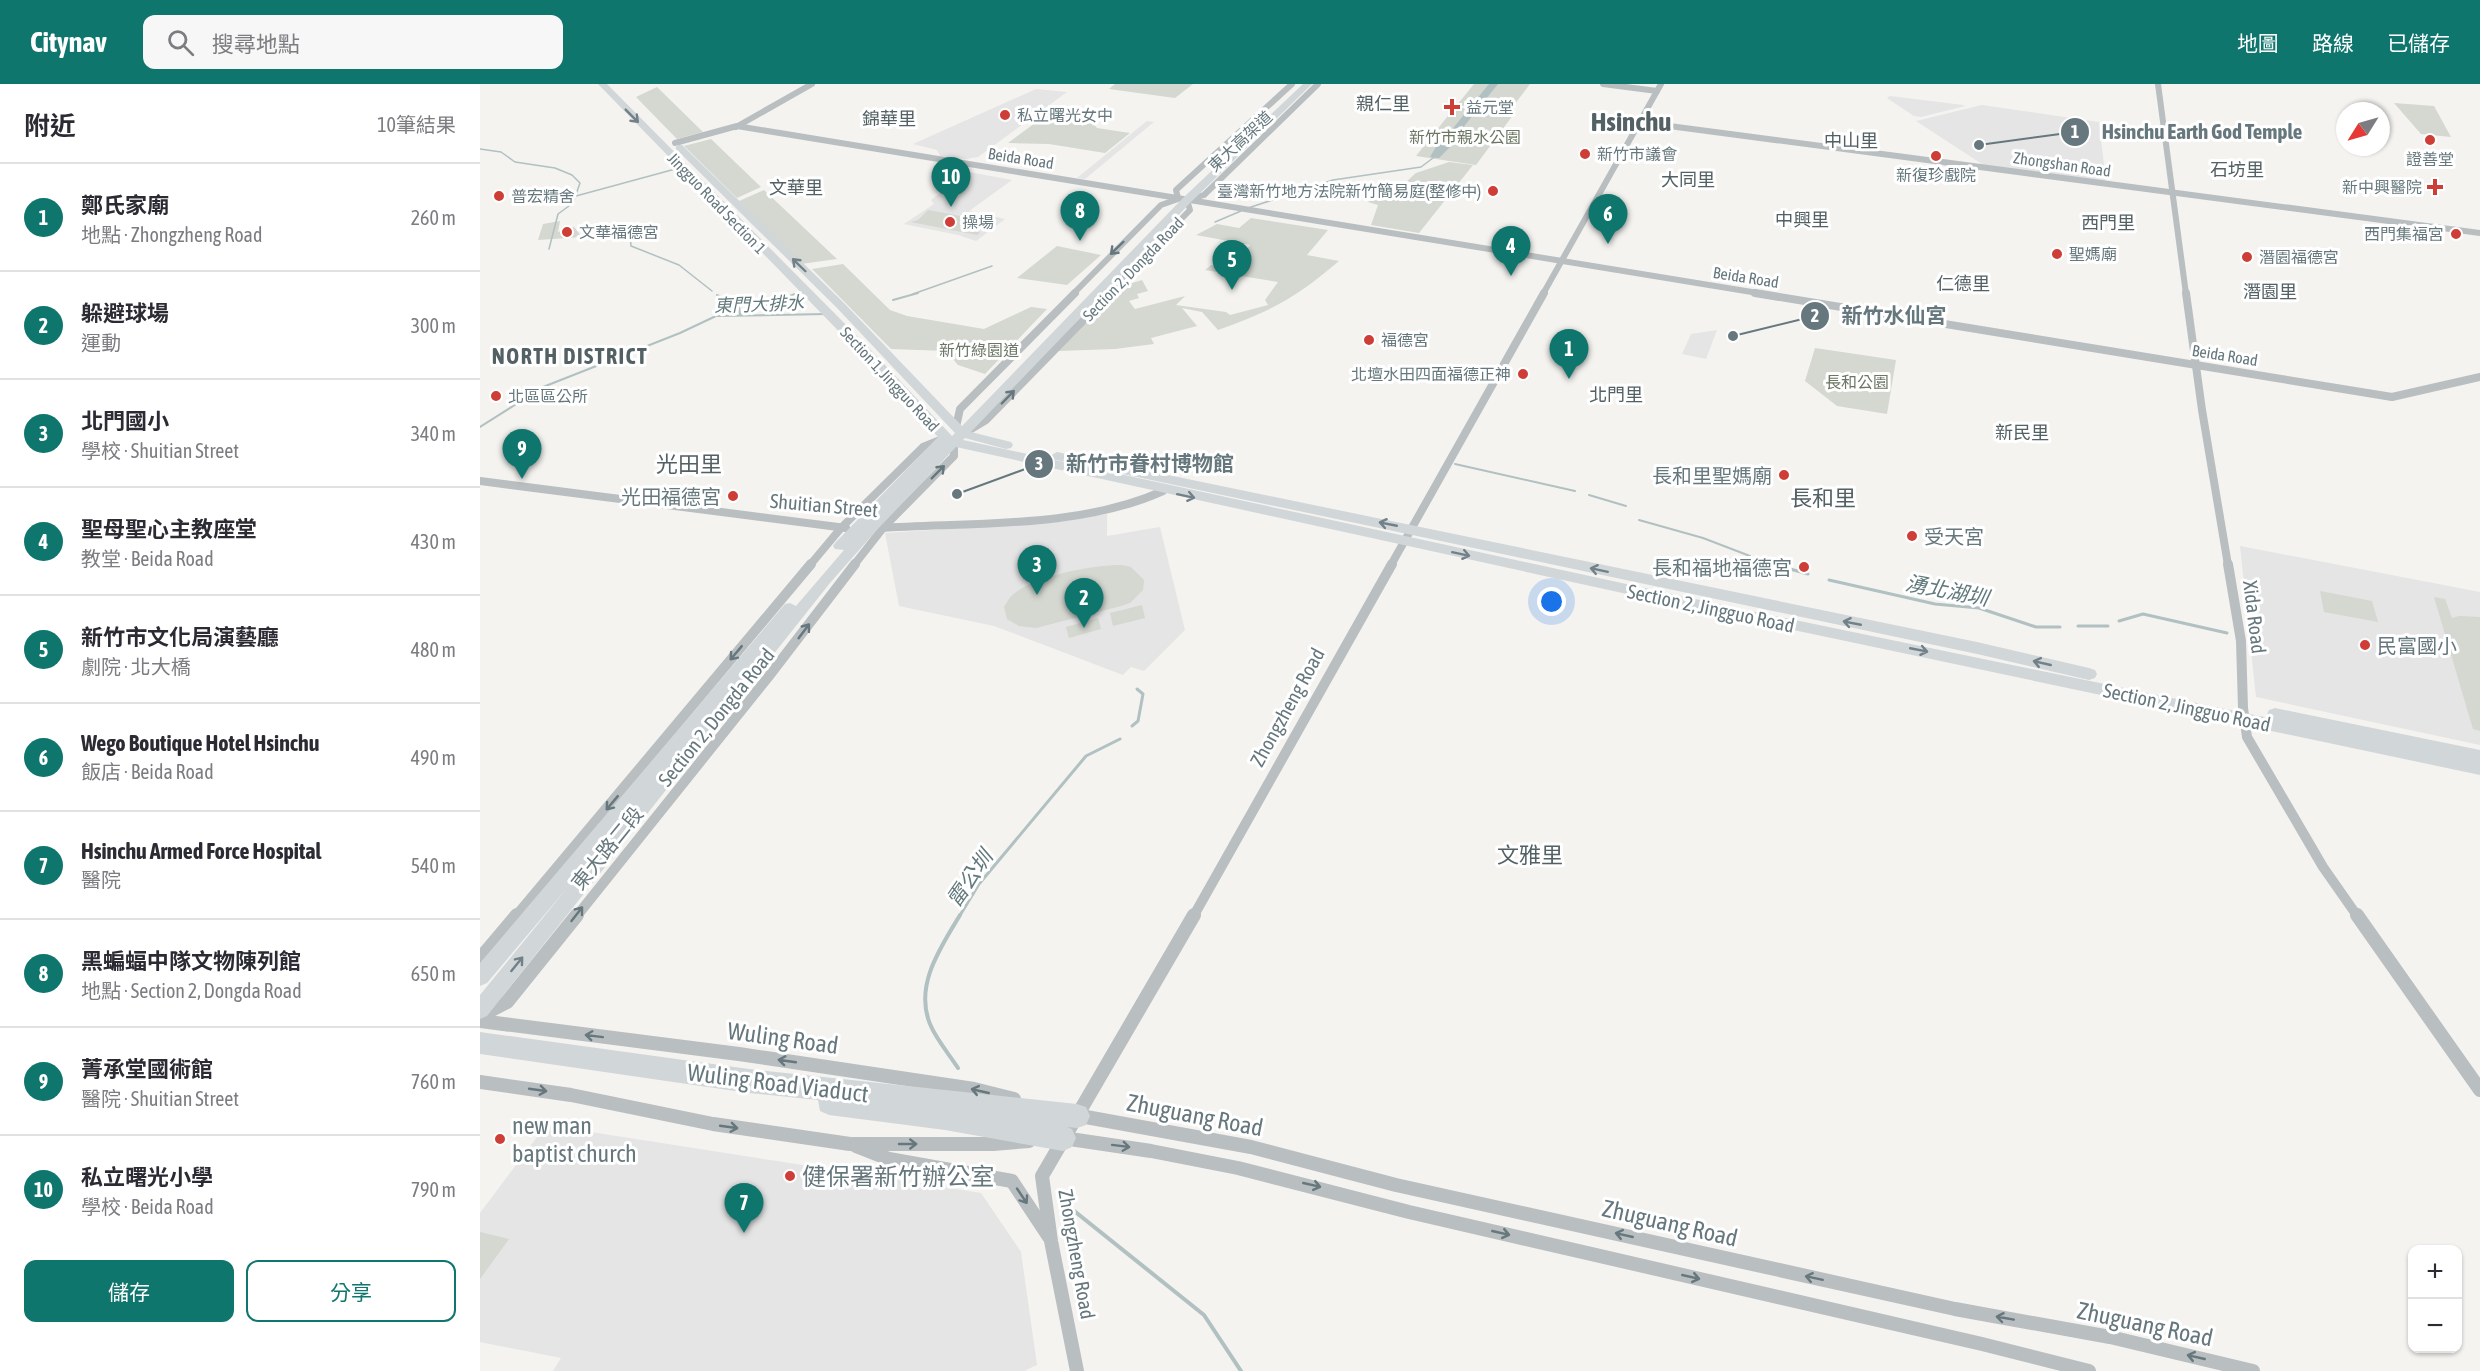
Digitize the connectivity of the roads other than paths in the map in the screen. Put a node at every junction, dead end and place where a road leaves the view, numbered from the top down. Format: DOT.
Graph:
graph roads {
  1 [pos="602,84"];
  2 [pos="616,84"];
  3 [pos="812,84"];
  4 [pos="1292,84"];
  5 [pos="1302,84"];
  6 [pos="1308,84"];
  7 [pos="1318,84"];
  8 [pos="1603,84"];
  9 [pos="1661,84"];
  10 [pos="2158,84"];
  11 [pos="1658,91"];
  12 [pos="1640,122"];
  13 [pos="737,126"];
  14 [pos="675,143"];
  15 [pos="663,147"];
  16 [pos="2174,193"];
  17 [pos="1183,199"];
  18 [pos="2480,233"];
  19 [pos="1562,262"];
  20 [pos="830,315"];
  21 [pos="851,316"];
  22 [pos="2197,366"];
  23 [pos="2480,377"];
  24 [pos="955,435"];
  25 [pos="480,481"];
  26 [pos="1163,491"];
  27 [pos="862,528"];
  28 [pos="1408,536"];
  29 [pos="2244,714"];
  30 [pos="2480,756"];
  31 [pos="2480,768"];
  32 [pos="480,959"];
  33 [pos="480,977"];
  34 [pos="480,1010"];
  35 [pos="480,1016"];
  36 [pos="480,1021"];
  37 [pos="480,1043"];
  38 [pos="480,1056"];
  39 [pos="589,1065"];
  40 [pos="480,1082"];
  41 [pos="2480,1090"];
  42 [pos="1077,1116"];
  43 [pos="1063,1138"];
  44 [pos="850,1144"];
  45 [pos="1051,1241"];
  46 [pos="1077,1371"];
  47 [pos="2089,1371"];
  48 [pos="2253,1371"];
  1 -- 15 [label="main road, Jingguo Road Section 1, one-way"];
  2 -- 14 [label="main road, Jingguo Road Section 1"];
  3 -- 13 [label="street"];
  4 -- 17 [label="street"];
  5 -- 17 [label="main road, 東大高架道"];
  6 -- 17 [label="main road, 東大高架道"];
  7 -- 17 [label="street"];
  8 -- 11 [label="street"];
  9 -- 11 [label="street, Zhongzheng Road"];
  10 -- 16 [label="street, Xida Road"];
  11 -- 12 [label="street, Zhongzheng Road"];
  12 -- 16 [label="street, Zhongshan Road"];
  12 -- 19 [label="street, Zhongzheng Road"];
  13 -- 14 [label="street"];
  13 -- 17 [label="street, Beida Road"];
  14 -- 15 [label="street"];
  21 -- 14 [label="main road, Jingguo Road Section 1, one-way"];
  15 -- 20 [label="main road, Jingguo Road Section 1"];
  16 -- 18 [label="street, Zhongshan Road"];
  16 -- 22 [label="street, Xida Road"];
  17 -- 19 [label="street, Beida Road"];
  17 -- 24 [label="main road, Section 2, Dongda Road"];
  19 -- 22 [label="street, Beida Road"];
  19 -- 28 [label="street, Zhongzheng Road"];
  20 -- 24 [label="main road, Section 1, Jingguo Road"];
  21 -- 24 [label="main road, Section 1, Jingguo Road"];
  22 -- 23 [label="street, Beida Road"];
  22 -- 29 [label="street, Xida Road"];
  24 -- 26 [label="main road, Section 2, Jingguo Road"];
  24 -- 27 [label="main road, Section 2, Dongda Road"];
  24 -- 27 [label="street, 東大路二段"];
  28 -- 24 [label="main road, Section 2, Jingguo Road, one-way"];
  25 -- 27 [label="street, Shuitian Street"];
  26 -- 27 [label="street, Shuitian Street"];
  26 -- 28 [label="main road, Section 2, Jingguo Road, one-way"];
  27 -- 32 [label="street, 東大路二段, one-way"];
  27 -- 33 [label="main road, Section 2, Dongda Road"];
  34 -- 27 [label="main road, Section 2, Dongda Road, one-way"];
  35 -- 27 [label="street, 東大路二段, one-way"];
  28 -- 29 [label="main road, Section 2, Jingguo Road"];
  28 -- 42 [label="street, Zhongzheng Road"];
  29 -- 30 [label="main road, Section 2, Jingguo Road"];
  29 -- 31 [label="main road, Section 2, Jingguo Road"];
  29 -- 41 [label="street, Xida Road"];
  42 -- 36 [label="street, Wuling Road, one-way"];
  37 -- 39 [label="highway, Wuling Road Viaduct"];
  38 -- 39 [label="highway, Wuling Road Viaduct"];
  39 -- 42 [label="highway, Wuling Road Viaduct"];
  39 -- 43 [label="highway, Wuling Road Viaduct"];
  40 -- 44 [label="street, one-way"];
  42 -- 43 [label="street, Zhongzheng Road"];
  48 -- 42 [label="street, Zhuguang Road, one-way"];
  44 -- 43 [label="street, one-way"];
  43 -- 45 [label="street, Zhongzheng Road"];
  43 -- 47 [label="street, Zhuguang Road, one-way"];
  44 -- 45 [label="street, one-way"];
  45 -- 46 [label="street, Zhongzheng Road"];
}
